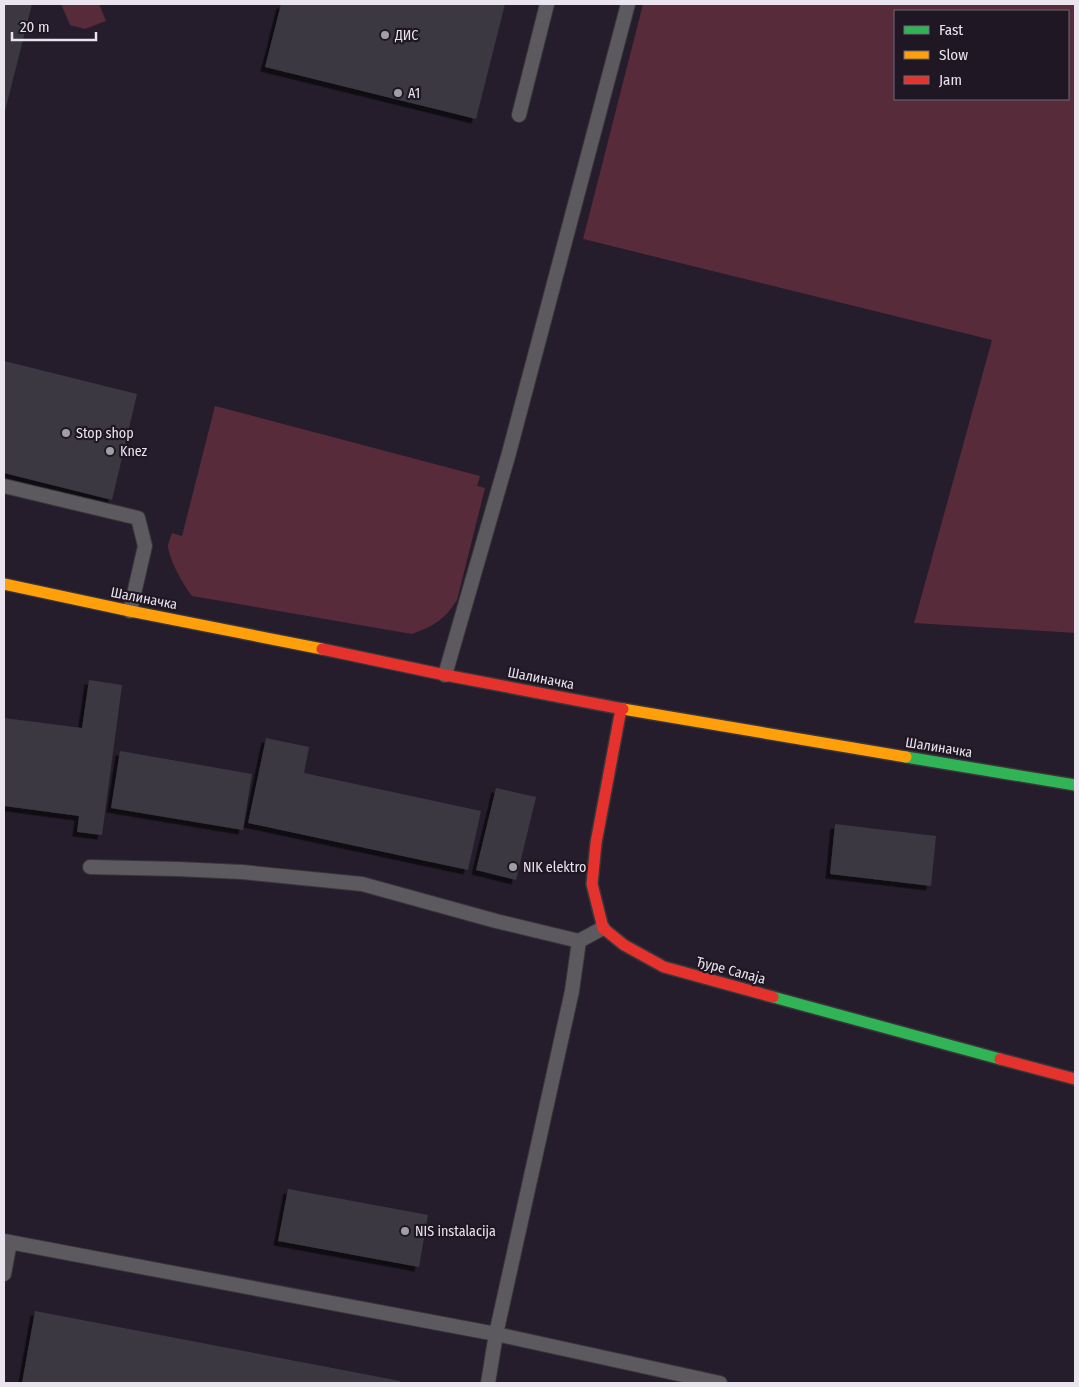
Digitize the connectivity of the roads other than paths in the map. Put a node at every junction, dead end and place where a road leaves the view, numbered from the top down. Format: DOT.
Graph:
graph roads {
  1 [pos="547,4"];
  2 [pos="628,4"];
  3 [pos="519,115"];
  4 [pos="4,486"];
  5 [pos="4,584"];
  6 [pos="130,611"];
  7 [pos="445,675"];
  8 [pos="621,709"];
  9 [pos="1075,785"];
  10 [pos="90,867"];
  11 [pos="603,928"];
  12 [pos="579,941"];
  13 [pos="1075,1080"];
  14 [pos="7,1242"];
  15 [pos="4,1274"];
  16 [pos="496,1334"];
  17 [pos="488,1383"];
  18 [pos="720,1383"];
  1 -- 3 [label="lane"];
  2 -- 7 [label="lane"];
  4 -- 6 [label="lane"];
  5 -- 6 [label="main road, Шалиначка"];
  6 -- 7 [label="main road, Шалиначка"];
  7 -- 8 [label="main road, Шалиначка"];
  8 -- 9 [label="main road, Шалиначка"];
  8 -- 11 [label="main road"];
  10 -- 12 [label="lane"];
  11 -- 12 [label="lane"];
  11 -- 13 [label="main road, Ђуре Салаја"];
  12 -- 16 [label="lane"];
  14 -- 15 [label="lane"];
  14 -- 16 [label="lane"];
  16 -- 17 [label="lane"];
  16 -- 18 [label="lane"];
}
